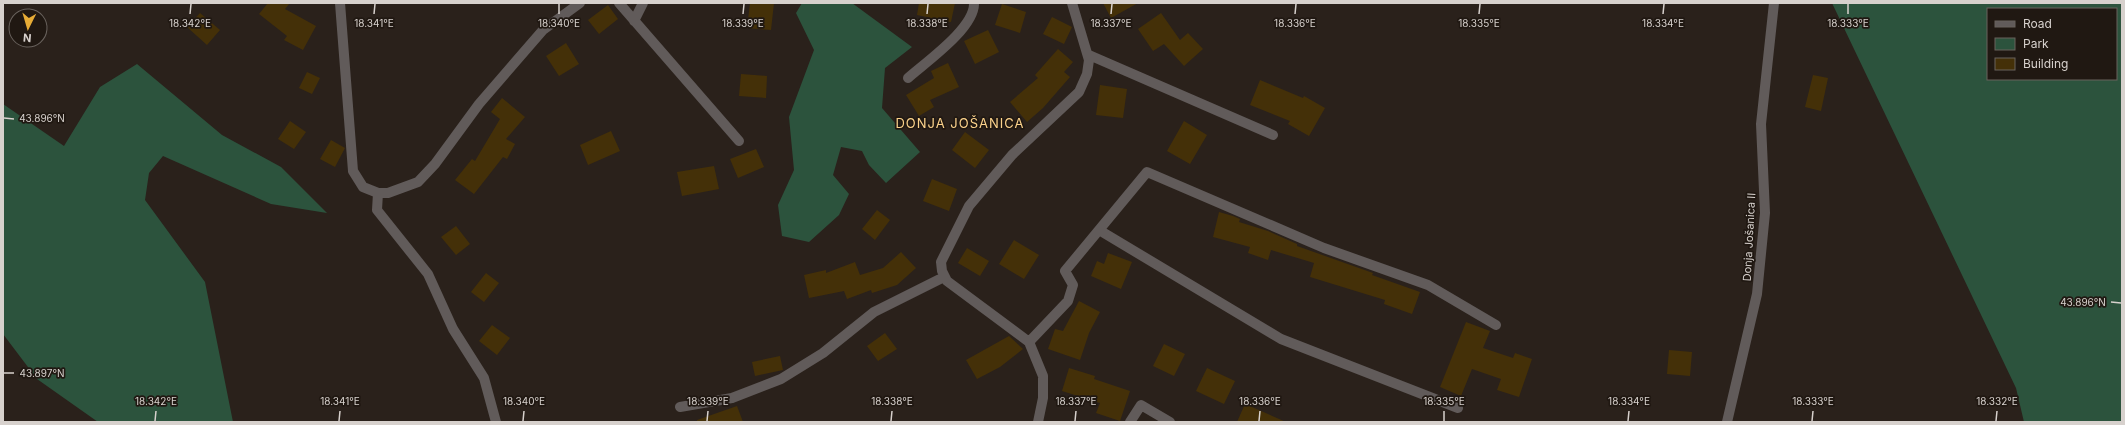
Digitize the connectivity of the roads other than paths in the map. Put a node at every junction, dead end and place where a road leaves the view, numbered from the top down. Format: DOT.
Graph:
graph roads {
  1 [pos="340,3"];
  2 [pos="580,3"];
  3 [pos="619,3"];
  4 [pos="643,3"];
  5 [pos="974,3"];
  6 [pos="1072,3"];
  7 [pos="1774,3"];
  8 [pos="634,20"];
  9 [pos="1089,55"];
  10 [pos="908,78"];
  11 [pos="1273,135"];
  12 [pos="739,141"];
  13 [pos="378,193"];
  14 [pos="1099,230"];
  15 [pos="944,277"];
  16 [pos="1496,325"];
  17 [pos="1028,342"];
  18 [pos="680,407"];
  19 [pos="1458,408"];
  20 [pos="496,422"];
  21 [pos="1038,422"];
  22 [pos="1130,422"];
  23 [pos="1170,422"];
  24 [pos="1727,422"];
  1 -- 13 [label="street"];
  2 -- 13 [label="street"];
  3 -- 8 [label="street"];
  4 -- 8 [label="street"];
  5 -- 10 [label="street"];
  6 -- 9 [label="street"];
  7 -- 24 [label="street, Donja Jošanica II"];
  8 -- 12 [label="street"];
  9 -- 11 [label="street"];
  9 -- 15 [label="street"];
  13 -- 20 [label="street"];
  14 -- 16 [label="street"];
  14 -- 17 [label="street"];
  14 -- 19 [label="street"];
  15 -- 17 [label="street"];
  15 -- 18 [label="street"];
  17 -- 21 [label="street"];
  22 -- 23 [label="street"];
}
